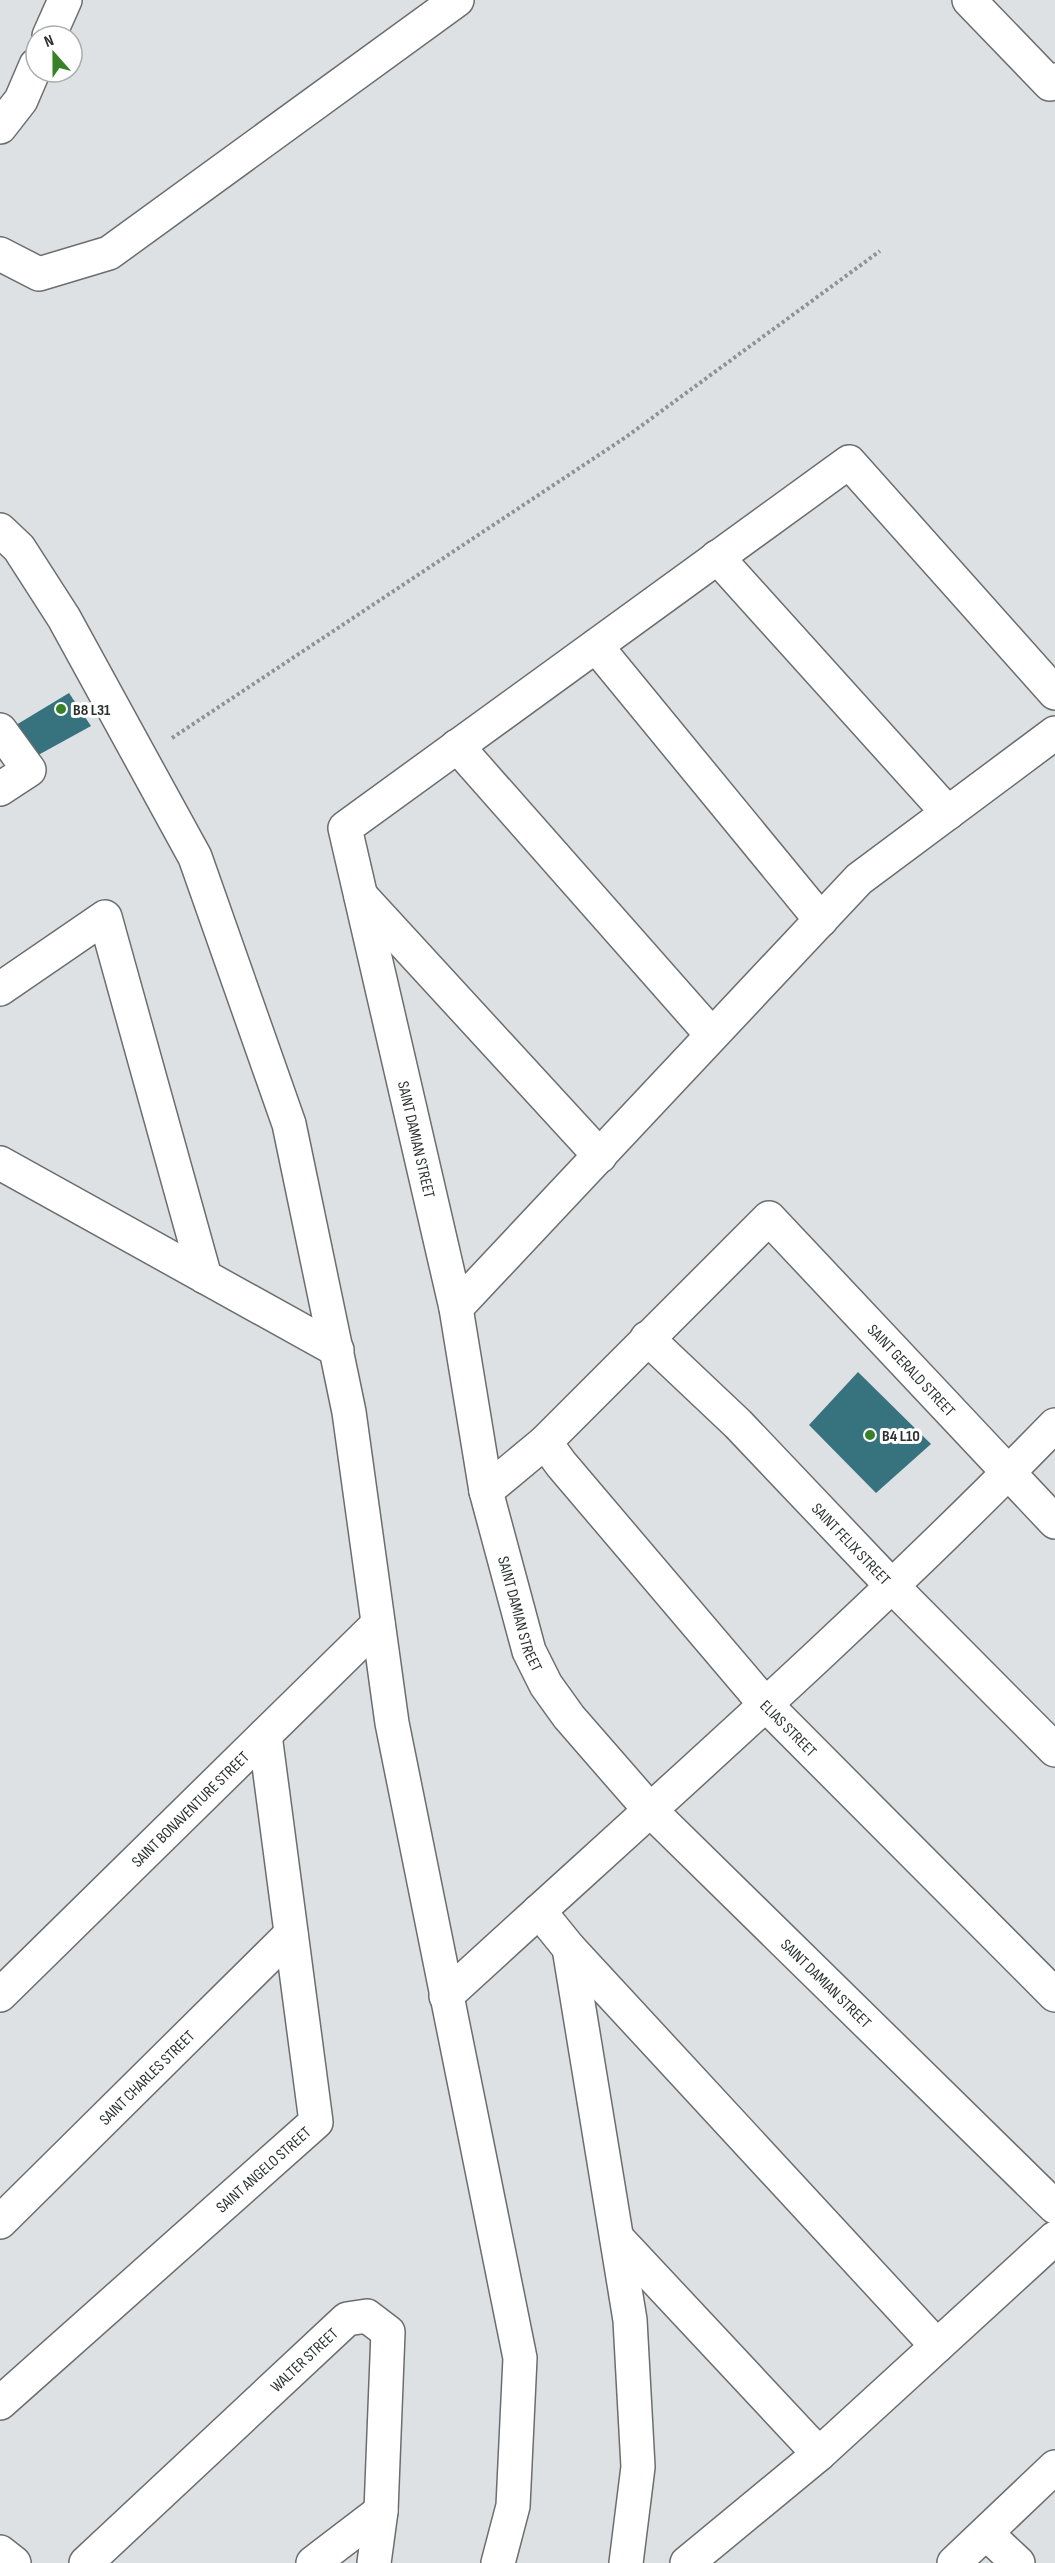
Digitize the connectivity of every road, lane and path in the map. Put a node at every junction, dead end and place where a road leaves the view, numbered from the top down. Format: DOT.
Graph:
graph roads {
  1 [pos="65,0"];
  2 [pos="457,0"];
  3 [pos="969,0"];
  4 [pos="54,24"];
  5 [pos="1055,80"];
  6 [pos="28,84"];
  7 [pos="0,127"];
  8 [pos="880,250"];
  9 [pos="0,254"];
  10 [pos="0,530"];
  11 [pos="717,557"];
  12 [pos="596,646"];
  13 [pos="1055,693"];
  14 [pos="0,730"];
  15 [pos="1055,733"];
  16 [pos="457,746"];
  17 [pos="142,759"];
  18 [pos="0,789"];
  19 [pos="948,813"];
  20 [pos="360,895"];
  21 [pos="821,920"];
  22 [pos="0,989"];
  23 [pos="712,1035"];
  24 [pos="600,1156"];
  25 [pos="0,1163"];
  26 [pos="205,1277"];
  27 [pos="456,1308"];
  28 [pos="647,1338"];
  29 [pos="337,1350"];
  30 [pos="1055,1425"];
  31 [pos="545,1442"];
  32 [pos="1010,1471"];
  33 [pos="486,1491"];
  34 [pos="1055,1522"];
  35 [pos="891,1584"];
  36 [pos="378,1624"];
  37 [pos="765,1704"];
  38 [pos="266,1735"];
  39 [pos="1055,1750"];
  40 [pos="650,1810"];
  41 [pos="539,1911"];
  42 [pos="291,1934"];
  43 [pos="569,1948"];
  44 [pos="0,1995"];
  45 [pos="1055,1995"];
  46 [pos="447,1996"];
  47 [pos="1055,2207"];
  48 [pos="0,2222"];
  49 [pos="617,2238"];
  50 [pos="1055,2238"];
  51 [pos="937,2346"];
  52 [pos="0,2403"];
  53 [pos="819,2454"];
  54 [pos="1055,2466"];
  55 [pos="381,2511"];
  56 [pos="986,2533"];
  57 [pos="0,2552"];
  58 [pos="14,2563"];
  59 [pos="86,2563"];
  60 [pos="313,2563"];
  61 [pos="374,2563"];
  62 [pos="498,2563"];
  63 [pos="626,2563"];
  64 [pos="687,2563"];
  65 [pos="954,2563"];
  66 [pos="1018,2563"];
  1 -- 4 [label="street"];
  2 -- 9 [label="street"];
  3 -- 5 [label="street"];
  6 -- 7 [label="street"];
  8 -- 17 [label="path"];
  10 -- 17 [label="street"];
  11 -- 12 [label="street"];
  11 -- 13 [label="street"];
  11 -- 19 [label="street"];
  12 -- 16 [label="street"];
  12 -- 21 [label="street"];
  14 -- 18 [label="street"];
  15 -- 19 [label="street"];
  16 -- 20 [label="street, SAINT DAMIAN STREET"];
  16 -- 23 [label="street"];
  17 -- 29 [label="street"];
  19 -- 21 [label="street"];
  20 -- 24 [label="street"];
  20 -- 27 [label="street, SAINT DAMIAN STREET"];
  21 -- 23 [label="street"];
  22 -- 26 [label="street"];
  23 -- 24 [label="street"];
  24 -- 27 [label="street"];
  25 -- 26 [label="street"];
  26 -- 29 [label="street"];
  27 -- 33 [label="street, SAINT DAMIAN STREET"];
  28 -- 31 [label="street"];
  28 -- 32 [label="street, SAINT GERALD STREET"];
  28 -- 35 [label="street, SAINT FELIX STREET"];
  29 -- 36 [label="street"];
  30 -- 32 [label="street"];
  31 -- 33 [label="street"];
  31 -- 37 [label="street, ELIAS STREET"];
  32 -- 34 [label="street, SAINT GERALD STREET"];
  32 -- 35 [label="street"];
  33 -- 40 [label="street, SAINT DAMIAN STREET"];
  35 -- 37 [label="street"];
  35 -- 39 [label="street, SAINT FELIX STREET"];
  36 -- 38 [label="street, SAINT BONAVENTURE STREET"];
  36 -- 46 [label="street"];
  37 -- 40 [label="street"];
  37 -- 45 [label="street, ELIAS STREET"];
  38 -- 42 [label="street, SAINT ANGELO STREET"];
  38 -- 44 [label="street, SAINT BONAVENTURE STREET"];
  40 -- 41 [label="street"];
  40 -- 47 [label="street, SAINT DAMIAN STREET"];
  41 -- 43 [label="street"];
  41 -- 46 [label="street"];
  42 -- 48 [label="street, SAINT CHARLES STREET"];
  42 -- 52 [label="street, SAINT ANGELO STREET"];
  43 -- 49 [label="street"];
  43 -- 51 [label="street"];
  46 -- 62 [label="street"];
  49 -- 53 [label="street"];
  49 -- 63 [label="street"];
  50 -- 51 [label="street"];
  51 -- 53 [label="street"];
  53 -- 64 [label="street"];
  54 -- 56 [label="street"];
  55 -- 59 [label="street, WALTER STREET"];
  55 -- 60 [label="street"];
  55 -- 61 [label="street"];
  56 -- 65 [label="street"];
  56 -- 66 [label="street"];
  57 -- 58 [label="street"];
}
